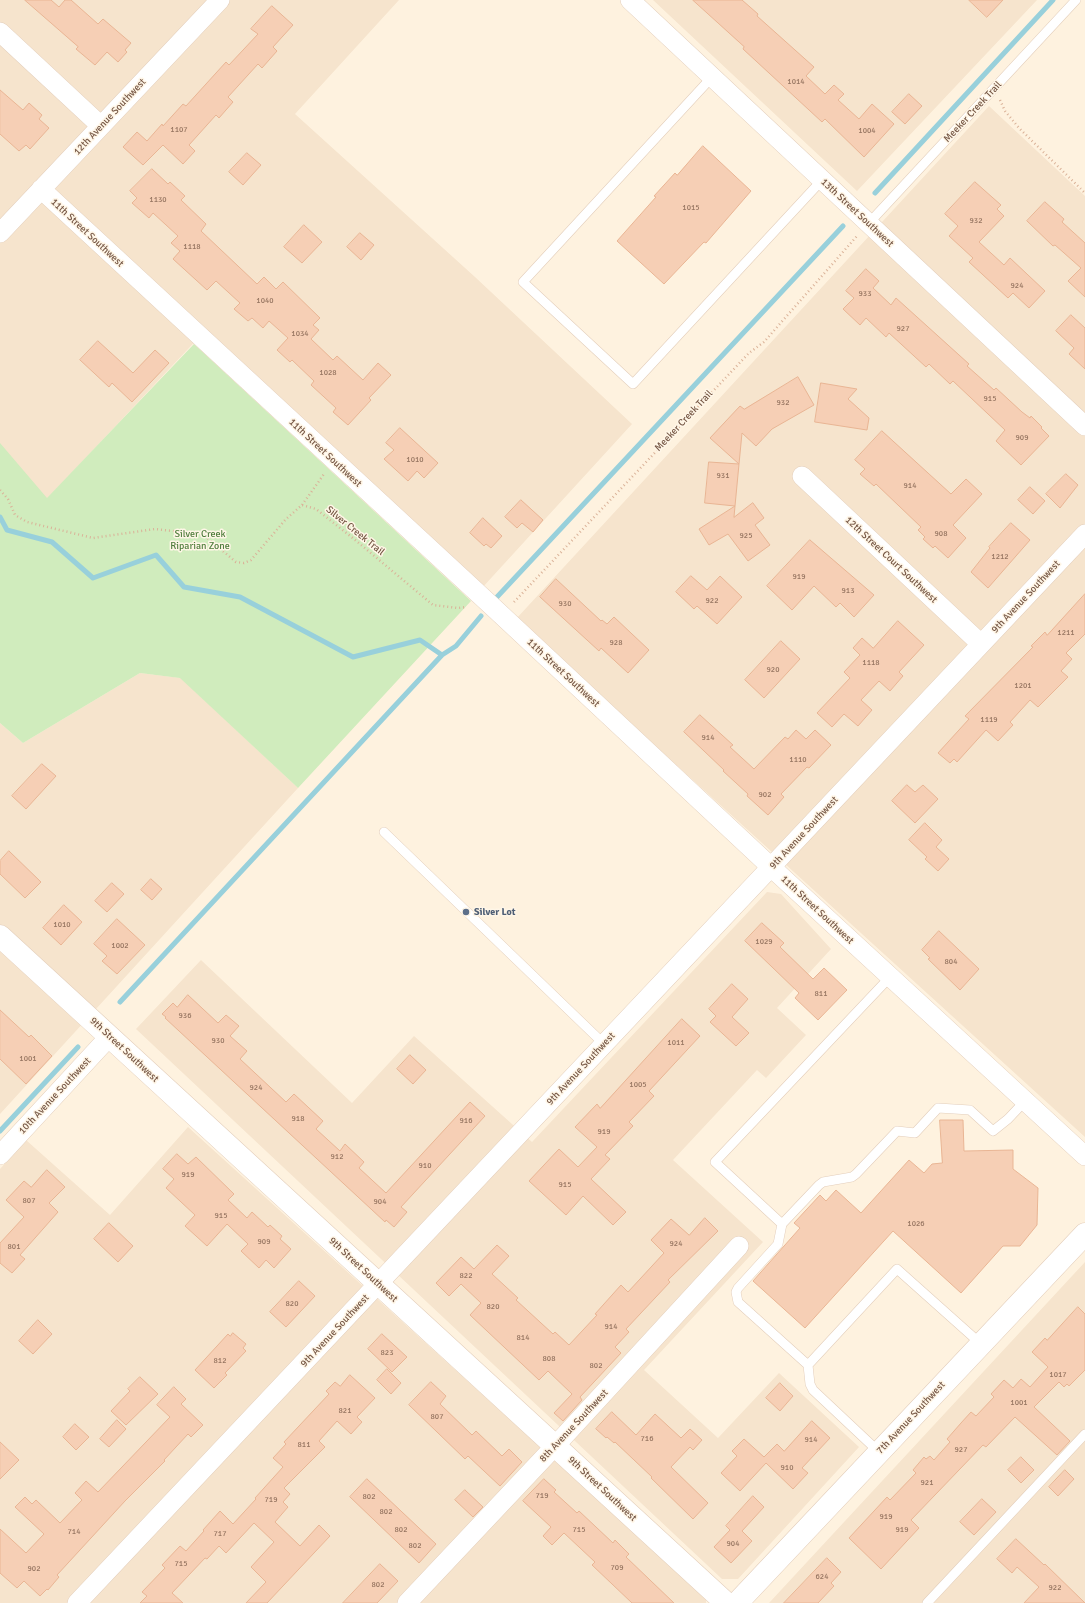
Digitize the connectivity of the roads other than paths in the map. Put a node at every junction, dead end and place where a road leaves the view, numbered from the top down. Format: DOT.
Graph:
graph roads {
  1 [pos="220,0"];
  2 [pos="630,0"];
  3 [pos="1076,0"];
  4 [pos="0,32"];
  5 [pos="712,78"];
  6 [pos="101,126"];
  7 [pos="822,180"];
  8 [pos="41,190"];
  9 [pos="865,227"];
  10 [pos="0,233"];
  11 [pos="1085,426"];
  12 [pos="802,476"];
  13 [pos="1085,534"];
  14 [pos="981,644"];
  15 [pos="384,832"];
  16 [pos="771,868"];
  17 [pos="0,936"];
  18 [pos="890,977"];
  19 [pos="109,1037"];
  20 [pos="604,1044"];
  21 [pos="1025,1101"];
  22 [pos="0,1155"];
  23 [pos="1085,1156"];
  24 [pos="782,1224"];
  25 [pos="1085,1234"];
  26 [pos="739,1246"];
  27 [pos="379,1284"];
  28 [pos="981,1344"];
  29 [pos="808,1365"];
  30 [pos="1085,1434"];
  31 [pos="555,1446"];
  32 [pos="879,1452"];
  33 [pos="77,1603"];
  34 [pos="407,1603"];
  35 [pos="726,1603"];
  36 [pos="737,1603"];
  37 [pos="927,1603"];
  1 -- 6 [label="street, 12th Avenue Southwest"];
  2 -- 5 [label="street, 13th Street Southwest"];
  3 -- 9 [label="lane, Meeker Creek Trail"];
  4 -- 6 [label="street"];
  5 -- 7 [label="street, 13th Street Southwest"];
  5 -- 7 [label="lane"];
  6 -- 8 [label="street, 12th Avenue Southwest"];
  7 -- 9 [label="street, 13th Street Southwest"];
  8 -- 10 [label="street, 12th Avenue Southwest"];
  8 -- 16 [label="street, 11th Street Southwest"];
  9 -- 11 [label="street, 13th Street Southwest"];
  12 -- 14 [label="street, 12th Street Court Southwest"];
  13 -- 14 [label="street, 9th Avenue Southwest"];
  14 -- 16 [label="street, 9th Avenue Southwest"];
  15 -- 20 [label="lane"];
  16 -- 18 [label="street, 11th Street Southwest"];
  16 -- 20 [label="street, 9th Avenue Southwest"];
  17 -- 19 [label="street, 9th Street Southwest"];
  18 -- 21 [label="street, 11th Street Southwest"];
  18 -- 24 [label="lane"];
  19 -- 22 [label="street, 10th Avenue Southwest"];
  19 -- 27 [label="street, 9th Street Southwest"];
  20 -- 27 [label="street, 9th Avenue Southwest"];
  21 -- 23 [label="street, 11th Street Southwest"];
  21 -- 24 [label="lane"];
  24 -- 29 [label="lane"];
  25 -- 28 [label="street, 7th Avenue Southwest"];
  26 -- 31 [label="street, 8th Avenue Southwest"];
  27 -- 31 [label="street, 9th Street Southwest"];
  27 -- 33 [label="street, 9th Avenue Southwest"];
  28 -- 29 [label="lane"];
  28 -- 32 [label="street, 7th Avenue Southwest"];
  29 -- 32 [label="lane"];
  30 -- 37 [label="lane"];
  31 -- 34 [label="street, 8th Avenue Southwest"];
  31 -- 35 [label="street, 9th Street Southwest"];
  32 -- 36 [label="street, 7th Avenue Southwest"];
}
